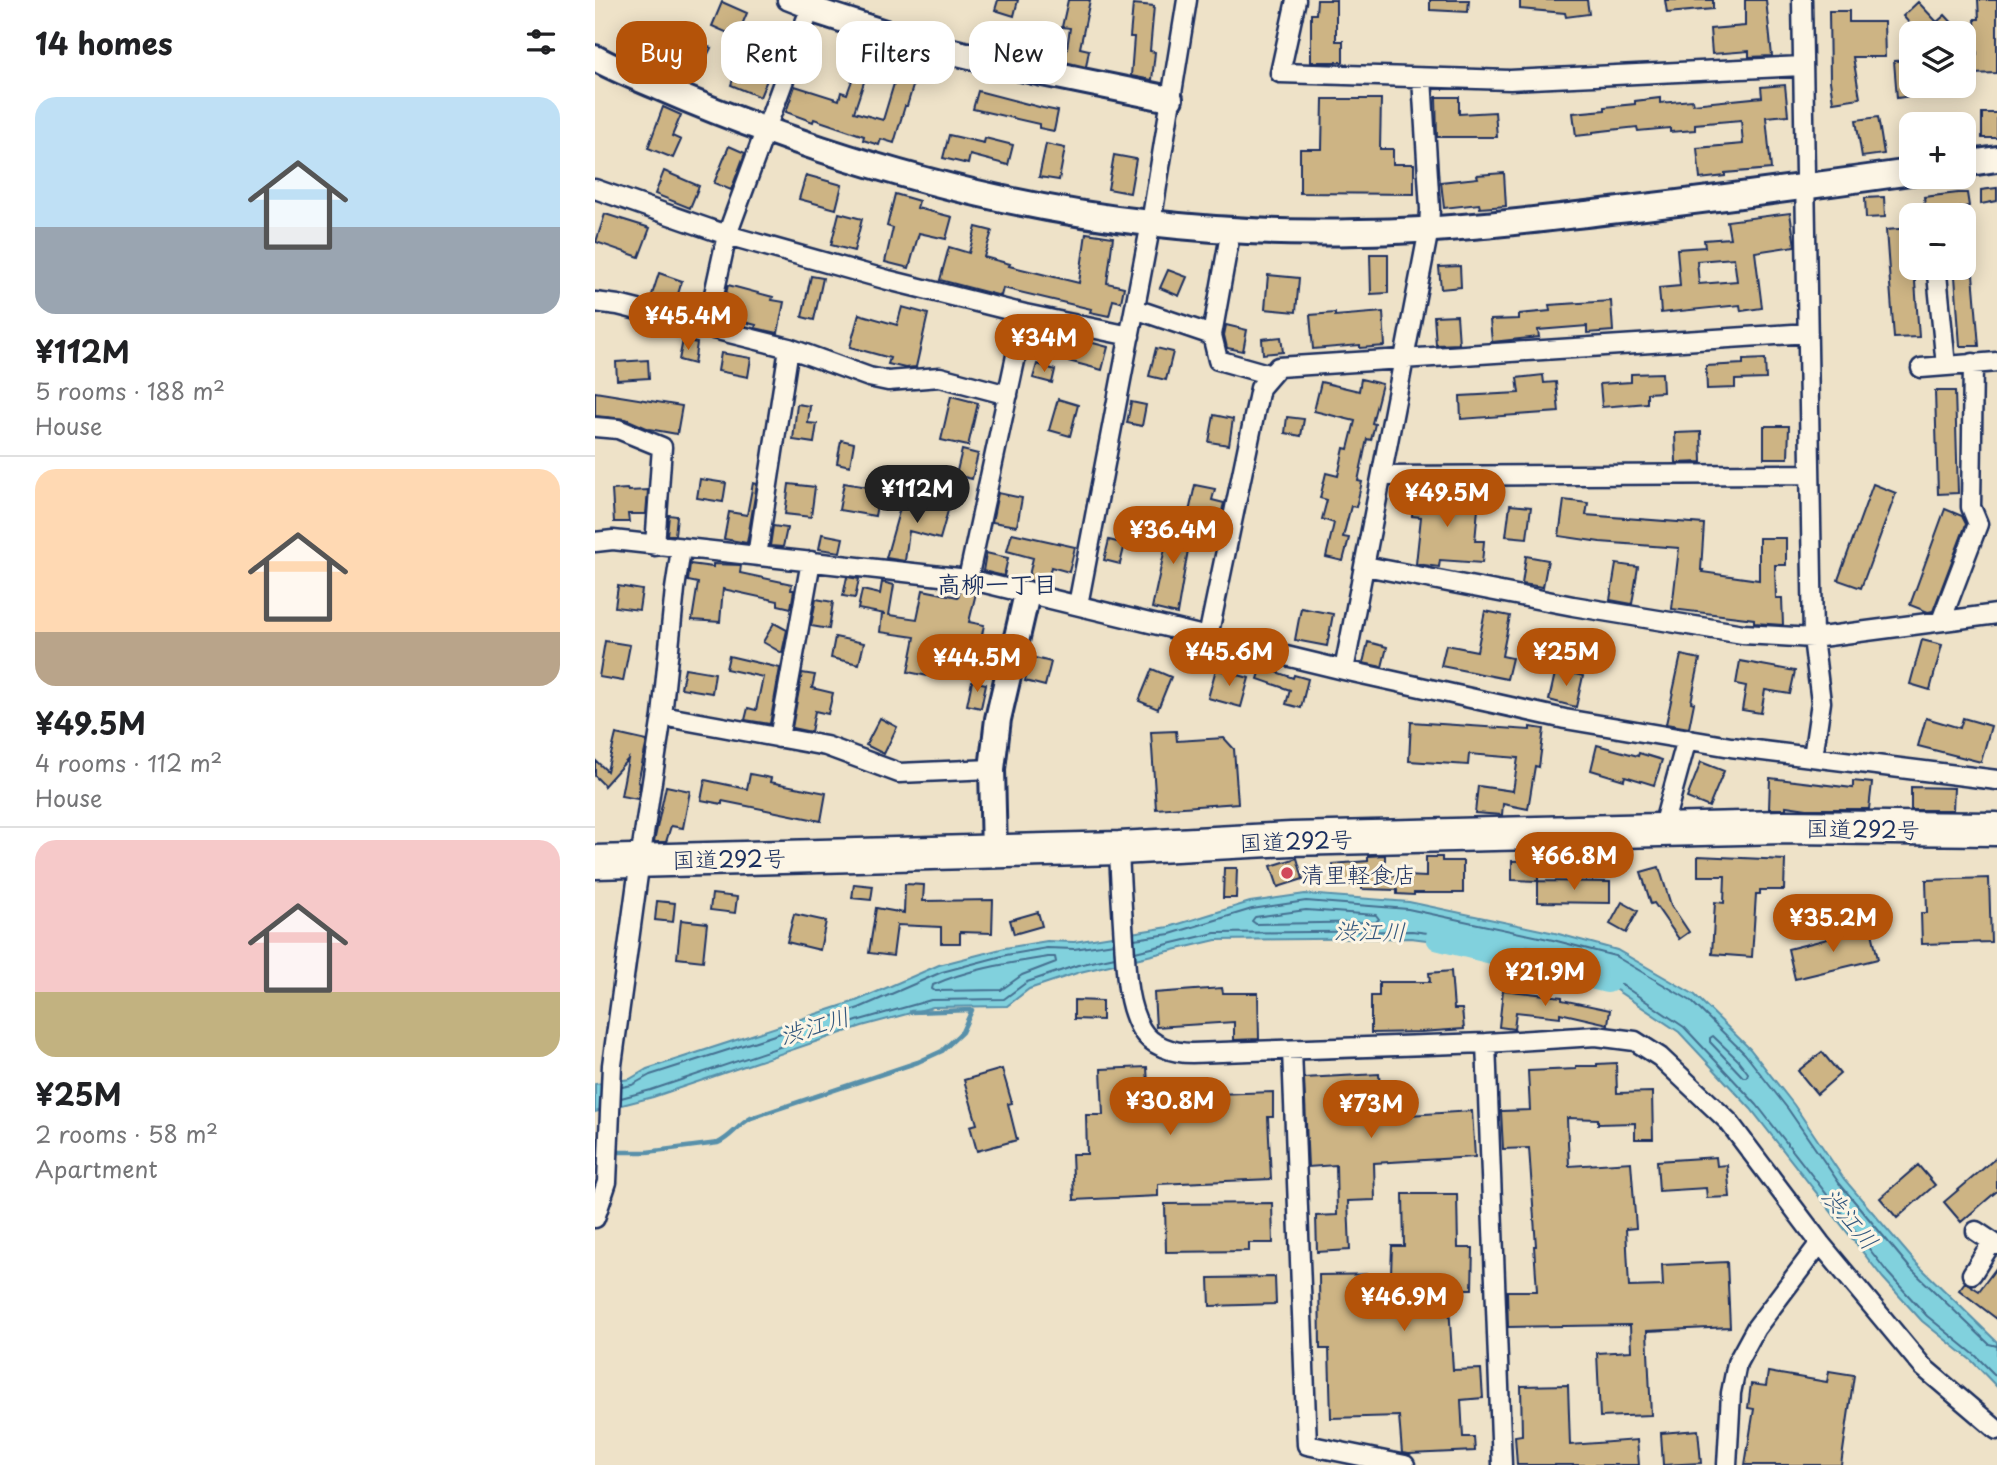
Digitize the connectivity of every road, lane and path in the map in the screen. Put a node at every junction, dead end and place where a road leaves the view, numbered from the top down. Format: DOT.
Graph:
graph roads {
  1 [pos="1187,0"];
  2 [pos="1296,0"];
  3 [pos="1802,0"];
  4 [pos="799,5"];
  5 [pos="595,58"];
  6 [pos="1803,66"];
  7 [pos="1422,78"];
  8 [pos="1170,99"];
  9 [pos="765,131"];
  10 [pos="1997,159"];
  11 [pos="1976,162"];
  12 [pos="1899,174"];
  13 [pos="1806,187"];
  14 [pos="595,189"];
  15 [pos="1151,223"];
  16 [pos="1231,229"];
  17 [pos="1429,229"];
  18 [pos="727,235"];
  19 [pos="1938,280"];
  20 [pos="595,302"];
  21 [pos="1135,309"];
  22 [pos="1025,314"];
  23 [pos="706,326"];
  24 [pos="1808,332"];
  25 [pos="1212,335"];
  26 [pos="1130,336"];
  27 [pos="789,348"];
  28 [pos="1404,359"];
  29 [pos="1997,362"];
  30 [pos="1973,363"];
  31 [pos="1946,366"];
  32 [pos="1921,368"];
  33 [pos="1271,376"];
  34 [pos="1008,395"];
  35 [pos="595,427"];
  36 [pos="1810,474"];
  37 [pos="1382,476"];
  38 [pos="595,542"];
  39 [pos="655,545"];
  40 [pos="681,549"];
  41 [pos="757,556"];
  42 [pos="811,561"];
  43 [pos="1365,566"];
  44 [pos="968,579"];
  45 [pos="1027,594"];
  46 [pos="1078,605"];
  47 [pos="1997,614"];
  48 [pos="1941,621"];
  49 [pos="1208,637"];
  50 [pos="1813,638"];
  51 [pos="1344,670"];
  52 [pos="662,716"];
  53 [pos="779,737"];
  54 [pos="1687,739"];
  55 [pos="1813,757"];
  56 [pos="992,769"];
  57 [pos="1997,780"];
  58 [pos="1997,829"];
  59 [pos="1662,830"];
  60 [pos="1119,848"];
  61 [pos="994,852"];
  62 [pos="640,860"];
  63 [pos="595,862"];
  64 [pos="1486,1042"];
  65 [pos="1292,1050"];
  66 [pos="595,1218"];
  67 [pos="1976,1231"];
  68 [pos="1820,1243"];
  69 [pos="1995,1244"];
  70 [pos="1972,1274"];
  71 [pos="1997,1430"];
  72 [pos="1405,1465"];
  73 [pos="1501,1465"];
  74 [pos="1727,1465"];
  1 -- 8 [label="street"];
  2 -- 7 [label="street"];
  3 -- 6 [label="street"];
  4 -- 8 [label="street"];
  4 -- 9 [label="street"];
  5 -- 9 [label="street"];
  6 -- 7 [label="street"];
  6 -- 13 [label="street"];
  7 -- 17 [label="street"];
  8 -- 15 [label="street"];
  9 -- 15 [label="street"];
  9 -- 18 [label="street"];
  10 -- 11 [label="street"];
  12 -- 13 [label="street"];
  13 -- 17 [label="street"];
  13 -- 24 [label="street"];
  14 -- 18 [label="street"];
  15 -- 16 [label="street"];
  15 -- 21 [label="street"];
  16 -- 17 [label="street"];
  16 -- 25 [label="street"];
  17 -- 28 [label="street"];
  18 -- 22 [label="street"];
  18 -- 23 [label="street"];
  19 -- 31 [label="street"];
  20 -- 23 [label="street"];
  21 -- 25 [label="street"];
  21 -- 26 [label="street"];
  22 -- 26 [label="street"];
  22 -- 34 [label="street"];
  23 -- 27 [label="street"];
  24 -- 28 [label="street"];
  24 -- 36 [label="street"];
  25 -- 33 [label="street"];
  26 -- 46 [label="street"];
  27 -- 34 [label="street"];
  27 -- 41 [label="street"];
  28 -- 33 [label="street"];
  28 -- 37 [label="street"];
  29 -- 30 [label="street"];
  30 -- 31 [label="street"];
  30 -- 48 [label="street"];
  31 -- 32 [label="street"];
  33 -- 49 [label="street"];
  34 -- 44 [label="street"];
  35 -- 39 [label="street"];
  36 -- 37 [label="street"];
  36 -- 50 [label="street"];
  37 -- 43 [label="street"];
  38 -- 39 [label="street"];
  39 -- 40 [label="street"];
  40 -- 41 [label="street"];
  40 -- 52 [label="street"];
  41 -- 42 [label="street"];
  42 -- 44 [label="street"];
  42 -- 53 [label="street"];
  43 -- 50 [label="street"];
  43 -- 51 [label="street"];
  44 -- 45 [label="street"];
  45 -- 46 [label="street"];
  45 -- 56 [label="street"];
  46 -- 49 [label="street"];
  47 -- 48 [label="street"];
  48 -- 50 [label="street"];
  49 -- 51 [label="street"];
  50 -- 55 [label="street"];
  51 -- 54 [label="street"];
  52 -- 53 [label="street"];
  52 -- 62 [label="street"];
  53 -- 56 [label="street"];
  54 -- 55 [label="street"];
  54 -- 59 [label="street"];
  55 -- 57 [label="street"];
  56 -- 61 [label="street"];
  58 -- 59 [label="highway, 国道292号"];
  59 -- 60 [label="highway, 国道292号"];
  60 -- 61 [label="highway, 国道292号"];
  60 -- 65 [label="street"];
  61 -- 62 [label="highway, 国道292号"];
  62 -- 63 [label="highway, 国道292号"];
  62 -- 66 [label="street"];
  64 -- 65 [label="street"];
  64 -- 68 [label="street"];
  64 -- 73 [label="street"];
  65 -- 72 [label="street"];
  67 -- 69 [label="street"];
  68 -- 71 [label="street"];
  68 -- 74 [label="street"];
  69 -- 70 [label="street"];
}
